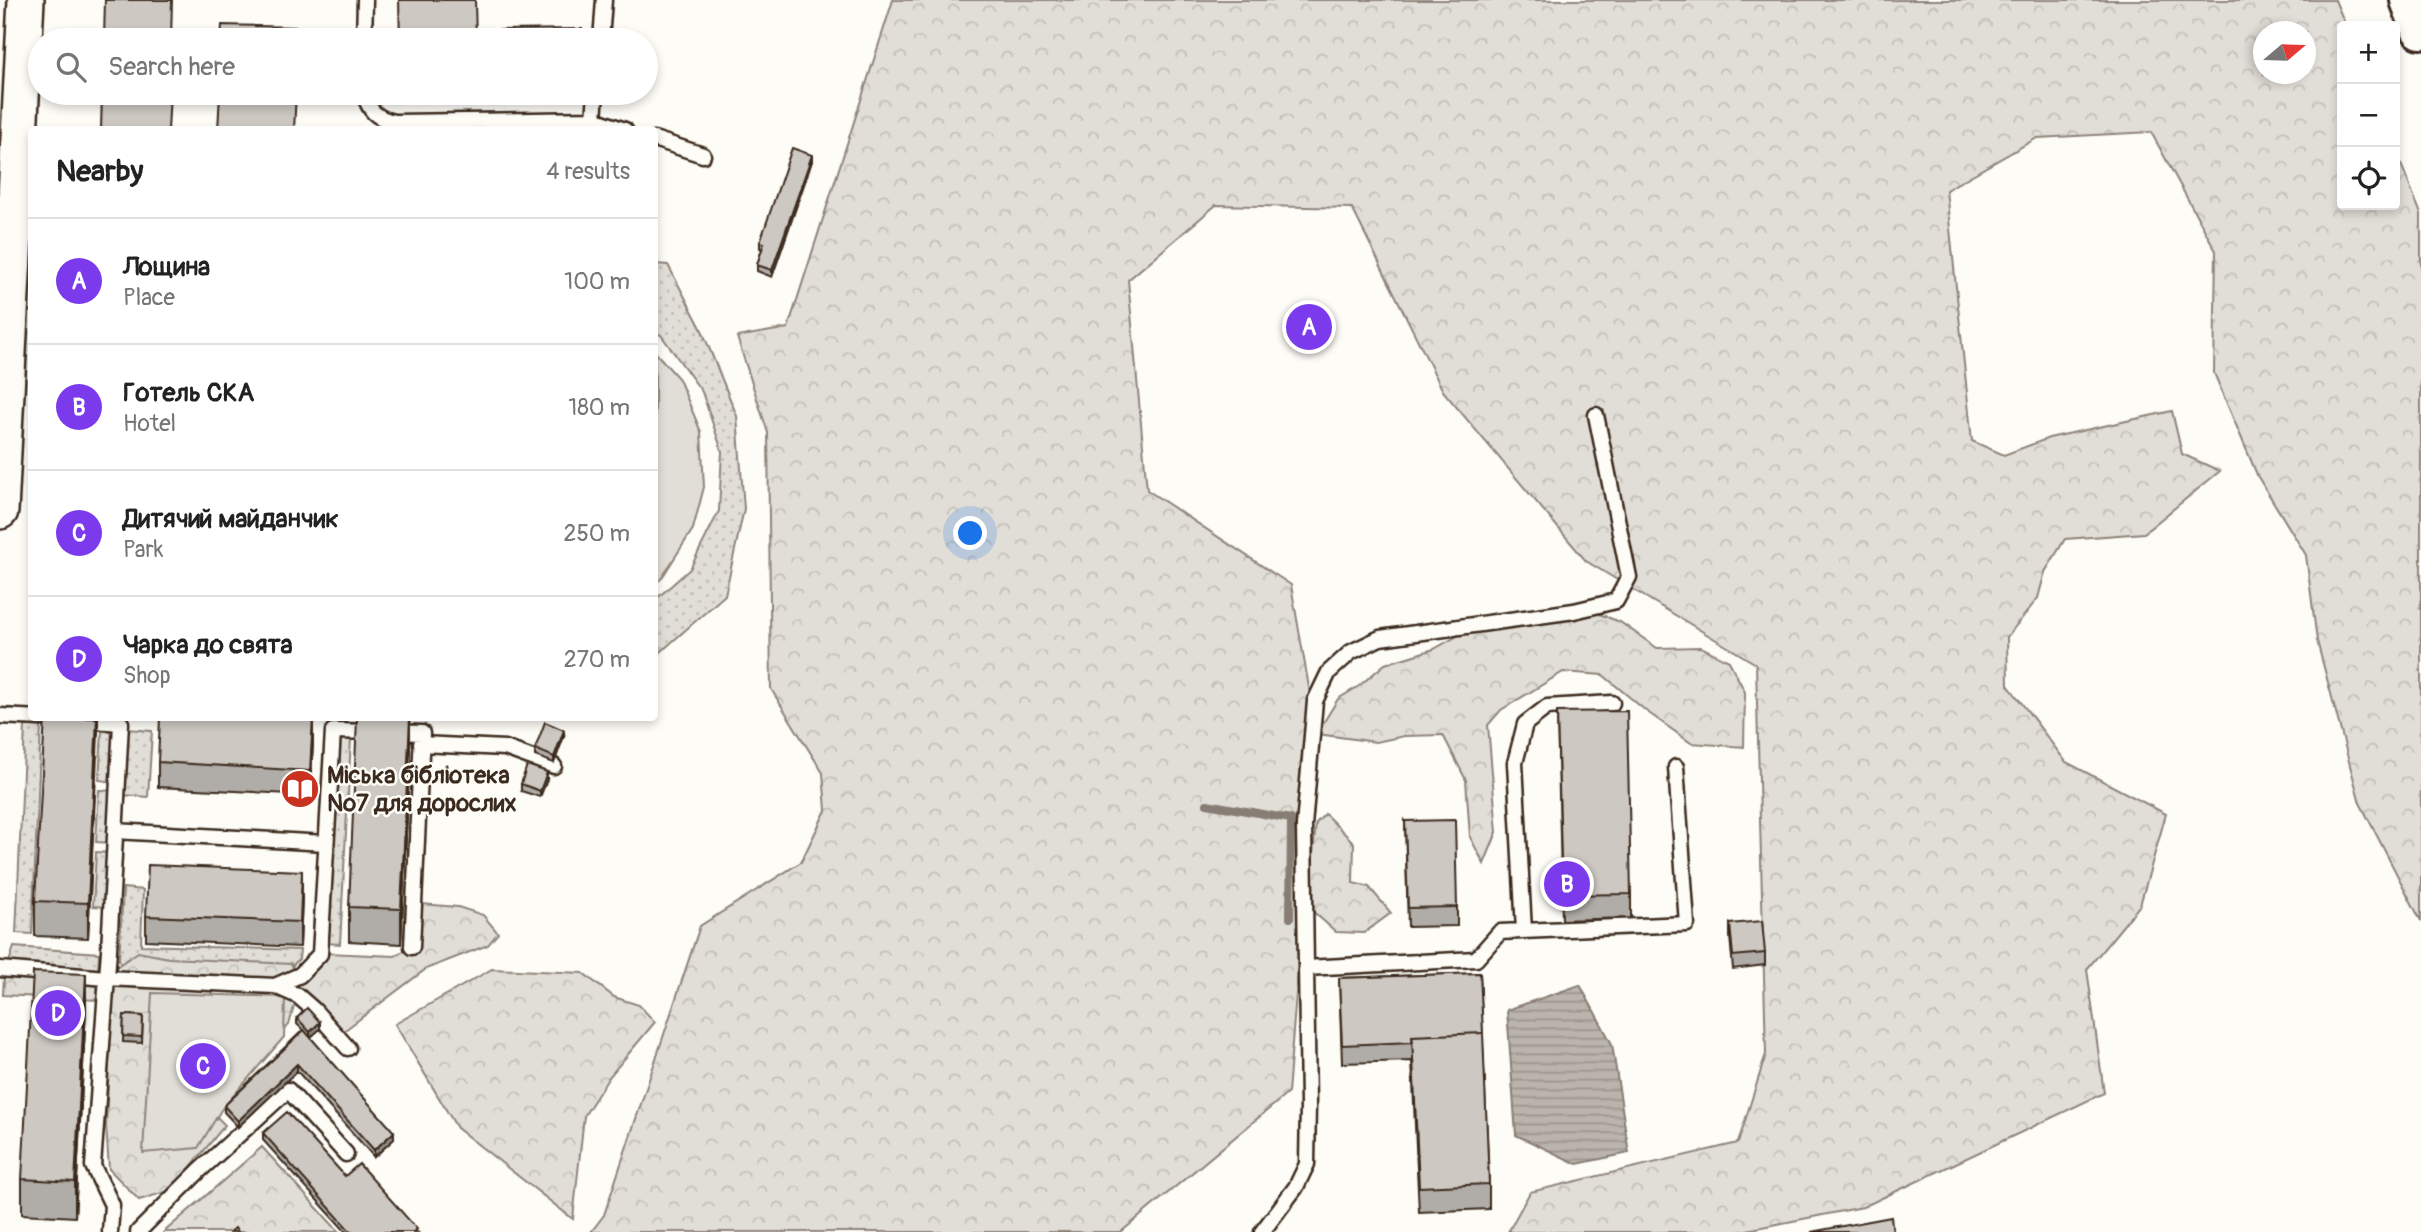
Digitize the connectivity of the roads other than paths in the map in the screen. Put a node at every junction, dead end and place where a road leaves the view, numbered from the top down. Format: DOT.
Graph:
graph roads {
  1 [pos="26,0"];
  2 [pos="365,0"];
  3 [pos="604,0"];
  4 [pos="2410,0"];
  5 [pos="364,28"];
  6 [pos="602,28"];
  7 [pos="2421,29"];
  8 [pos="367,105"];
  9 [pos="595,105"];
  10 [pos="594,119"];
  11 [pos="614,126"];
  12 [pos="658,140"];
  13 [pos="703,155"];
  14 [pos="7,252"];
  15 [pos="1596,415"];
  16 [pos="2,437"];
  17 [pos="1,490"];
  18 [pos="1612,703"];
  19 [pos="0,716"];
  20 [pos="28,718"];
  21 [pos="86,721"];
  22 [pos="421,744"];
  23 [pos="554,766"];
  24 [pos="1676,767"];
  25 [pos="115,831"];
  26 [pos="326,843"];
  27 [pos="1524,931"];
  28 [pos="412,947"];
  29 [pos="1306,968"];
  30 [pos="0,969"];
  31 [pos="106,978"];
  32 [pos="275,986"];
  33 [pos="348,1048"];
  34 [pos="346,1154"];
  35 [pos="110,1232"];
  36 [pos="138,1232"];
  37 [pos="1262,1232"];
  1 -- 14 [label="street"];
  2 -- 5 [label="lane"];
  3 -- 6 [label="lane"];
  4 -- 7 [label="main road"];
  8 -- 10 [label="lane"];
  9 -- 10 [label="lane"];
  10 -- 11 [label="lane"];
  12 -- 13 [label="lane"];
  14 -- 16 [label="street"];
  15 -- 29 [label="lane"];
  16 -- 17 [label="street"];
  18 -- 27 [label="lane"];
  19 -- 20 [label="lane"];
  21 -- 25 [label="lane"];
  22 -- 23 [label="lane"];
  22 -- 26 [label="lane"];
  22 -- 28 [label="lane"];
  24 -- 27 [label="lane"];
  25 -- 26 [label="lane"];
  25 -- 31 [label="lane"];
  26 -- 32 [label="lane"];
  27 -- 29 [label="lane"];
  29 -- 37 [label="lane"];
  30 -- 31 [label="lane"];
  31 -- 32 [label="lane"];
  31 -- 35 [label="lane"];
  32 -- 33 [label="lane"];
  34 -- 36 [label="lane"];
}
